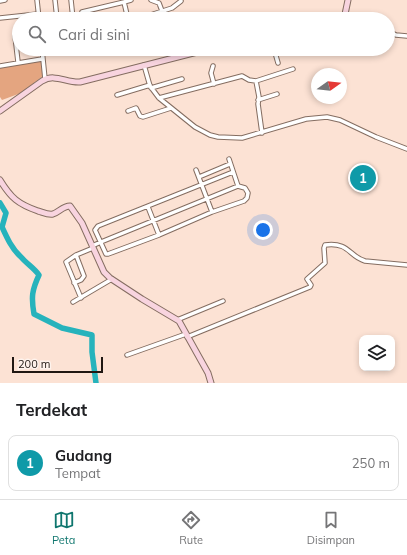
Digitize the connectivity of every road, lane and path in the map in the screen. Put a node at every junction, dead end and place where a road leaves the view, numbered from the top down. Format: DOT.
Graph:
graph roads {
  1 [pos="5,0"];
  2 [pos="37,0"];
  3 [pos="55,0"];
  4 [pos="72,0"];
  5 [pos="131,0"];
  6 [pos="151,0"];
  7 [pos="348,0"];
  8 [pos="0,1"];
  9 [pos="181,1"];
  10 [pos="124,2"];
  11 [pos="162,11"];
  12 [pos="38,12"];
  13 [pos="56,12"];
  14 [pos="73,12"];
  15 [pos="82,12"];
  16 [pos="126,12"];
  17 [pos="159,12"];
  18 [pos="345,12"];
  19 [pos="12,17"];
  20 [pos="0,18"];
  21 [pos="395,34"];
  22 [pos="407,36"];
  23 [pos="17,56"];
  24 [pos="181,56"];
  25 [pos="276,56"];
  26 [pos="42,59"];
  27 [pos="18,62"];
  28 [pos="278,62"];
  29 [pos="144,65"];
  30 [pos="0,66"];
  31 [pos="213,66"];
  32 [pos="292,69"];
  33 [pos="45,79"];
  34 [pos="182,79"];
  35 [pos="256,81"];
  36 [pos="214,84"];
  37 [pos="150,86"];
  38 [pos="277,94"];
  39 [pos="117,95"];
  40 [pos="160,98"];
  41 [pos="258,100"];
  42 [pos="171,108"];
  43 [pos="0,111"];
  44 [pos="128,111"];
  45 [pos="262,133"];
  46 [pos="407,149"];
  47 [pos="229,159"];
  48 [pos="230,164"];
  49 [pos="196,170"];
  50 [pos="233,172"];
  51 [pos="199,177"];
  52 [pos="0,180"];
  53 [pos="202,185"];
  54 [pos="238,186"];
  55 [pos="207,198"];
  56 [pos="148,207"];
  57 [pos="212,212"];
  58 [pos="154,220"];
  59 [pos="159,235"];
  60 [pos="101,242"];
  61 [pos="92,247"];
  62 [pos="76,256"];
  63 [pos="407,265"];
  64 [pos="112,279"];
  65 [pos="74,283"];
  66 [pos="80,298"];
  67 [pos="223,301"];
  68 [pos="73,302"];
  69 [pos="177,320"];
  70 [pos="187,336"];
  71 [pos="127,355"];
  72 [pos="211,383"];
  1 -- 8 [label="street"];
  2 -- 12 [label="street"];
  3 -- 13 [label="street"];
  4 -- 14 [label="street"];
  5 -- 10 [label="street"];
  6 -- 11 [label="street"];
  7 -- 18 [label="street"];
  9 -- 11 [label="street"];
  10 -- 15 [label="street"];
  10 -- 16 [label="street"];
  11 -- 17 [label="street"];
  19 -- 20 [label="street"];
  21 -- 22 [label="street"];
  23 -- 27 [label="street"];
  24 -- 29 [label="street"];
  25 -- 28 [label="street"];
  26 -- 27 [label="street"];
  26 -- 33 [label="street"];
  27 -- 30 [label="street"];
  29 -- 33 [label="street"];
  29 -- 37 [label="street"];
  31 -- 36 [label="street"];
  32 -- 35 [label="street"];
  33 -- 43 [label="street"];
  34 -- 37 [label="street"];
  35 -- 36 [label="street"];
  35 -- 41 [label="street"];
  36 -- 40 [label="street"];
  37 -- 39 [label="street"];
  37 -- 40 [label="street"];
  38 -- 41 [label="street"];
  40 -- 42 [label="street"];
  41 -- 45 [label="street"];
  42 -- 44 [label="street"];
  42 -- 45 [label="street"];
  45 -- 46 [label="street"];
  47 -- 48 [label="street"];
  48 -- 50 [label="street"];
  48 -- 51 [label="street"];
  49 -- 51 [label="street"];
  50 -- 53 [label="street"];
  50 -- 54 [label="street"];
  51 -- 53 [label="street"];
  52 -- 61 [label="street"];
  53 -- 55 [label="street"];
  53 -- 56 [label="street"];
  54 -- 55 [label="street"];
  54 -- 57 [label="street"];
  55 -- 57 [label="street"];
  55 -- 58 [label="street"];
  56 -- 58 [label="street"];
  56 -- 60 [label="street"];
  57 -- 59 [label="street"];
  58 -- 59 [label="street"];
  58 -- 60 [label="street"];
  59 -- 60 [label="street"];
  60 -- 61 [label="street"];
  61 -- 62 [label="street"];
  61 -- 64 [label="street"];
  62 -- 65 [label="street"];
  62 -- 65 [label="street"];
  63 -- 70 [label="street"];
  64 -- 66 [label="street"];
  64 -- 69 [label="street"];
  65 -- 66 [label="street"];
  66 -- 68 [label="street"];
  67 -- 69 [label="street"];
  69 -- 70 [label="street"];
  70 -- 71 [label="street"];
  70 -- 72 [label="street"];
}
